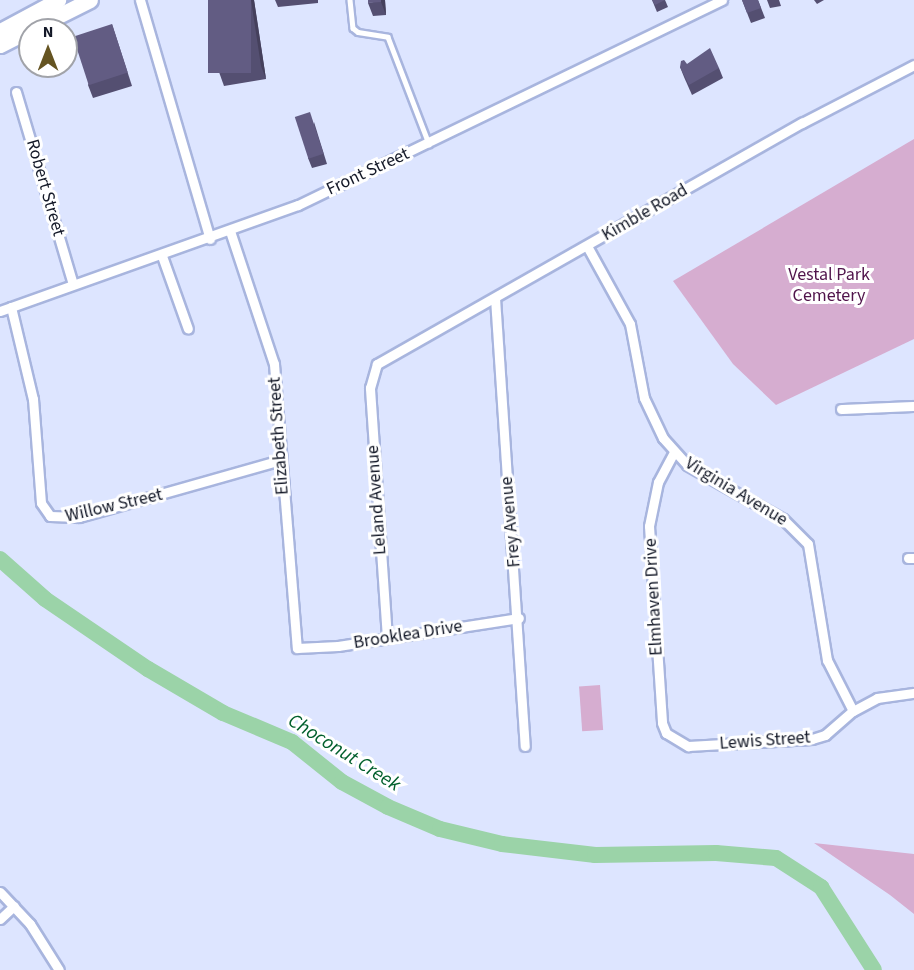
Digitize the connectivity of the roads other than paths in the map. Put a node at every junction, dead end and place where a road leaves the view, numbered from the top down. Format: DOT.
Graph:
graph roads {
  1 [pos="58,0"];
  2 [pos="90,0"];
  3 [pos="140,0"];
  4 [pos="350,0"];
  5 [pos="722,0"];
  6 [pos="54,18"];
  7 [pos="0,31"];
  8 [pos="18,36"];
  9 [pos="0,45"];
  10 [pos="914,65"];
  11 [pos="16,92"];
  12 [pos="429,144"];
  13 [pos="230,231"];
  14 [pos="210,239"];
  15 [pos="587,246"];
  16 [pos="162,256"];
  17 [pos="73,284"];
  18 [pos="495,298"];
  19 [pos="11,307"];
  20 [pos="0,311"];
  21 [pos="188,329"];
  22 [pos="377,364"];
  23 [pos="914,406"];
  24 [pos="841,409"];
  25 [pos="674,452"];
  26 [pos="281,460"];
  27 [pos="519,618"];
  28 [pos="387,638"];
  29 [pos="297,648"];
  30 [pos="914,693"];
  31 [pos="853,711"];
  32 [pos="676,742"];
  33 [pos="525,746"];
  34 [pos="0,892"];
  35 [pos="14,906"];
  36 [pos="0,919"];
  37 [pos="59,970"];
  1 -- 7 [label="main road"];
  2 -- 6 [label="main road"];
  3 -- 14 [label="street"];
  4 -- 12 [label="lane"];
  5 -- 12 [label="street, Front Street"];
  8 -- 9 [label="main road"];
  10 -- 15 [label="street, Kimble Road"];
  11 -- 17 [label="street, Robert Street"];
  12 -- 13 [label="street, Front Street"];
  13 -- 14 [label="street, Front Street"];
  13 -- 26 [label="street, Elizabeth Street"];
  14 -- 16 [label="street, Front Street"];
  15 -- 18 [label="street, Kimble Road"];
  15 -- 25 [label="street, Virginia Avenue"];
  16 -- 17 [label="street, Front Street"];
  16 -- 21 [label="street"];
  17 -- 19 [label="street, Front Street"];
  18 -- 22 [label="street, Kimble Road"];
  18 -- 27 [label="street, Frey Avenue"];
  19 -- 20 [label="street, Front Street"];
  19 -- 26 [label="street, Willow Street"];
  22 -- 28 [label="street, Leland Avenue"];
  23 -- 24 [label="street"];
  25 -- 31 [label="street, Virginia Avenue"];
  25 -- 32 [label="street, Elmhaven Drive"];
  26 -- 29 [label="street, Elizabeth Street"];
  27 -- 28 [label="street, Brooklea Drive"];
  27 -- 33 [label="street, Frey Avenue"];
  28 -- 29 [label="street, Brooklea Drive"];
  30 -- 31 [label="street, Lewis Street"];
  31 -- 32 [label="street, Lewis Street"];
  34 -- 35 [label="street"];
  35 -- 36 [label="street"];
  35 -- 37 [label="street"];
}
